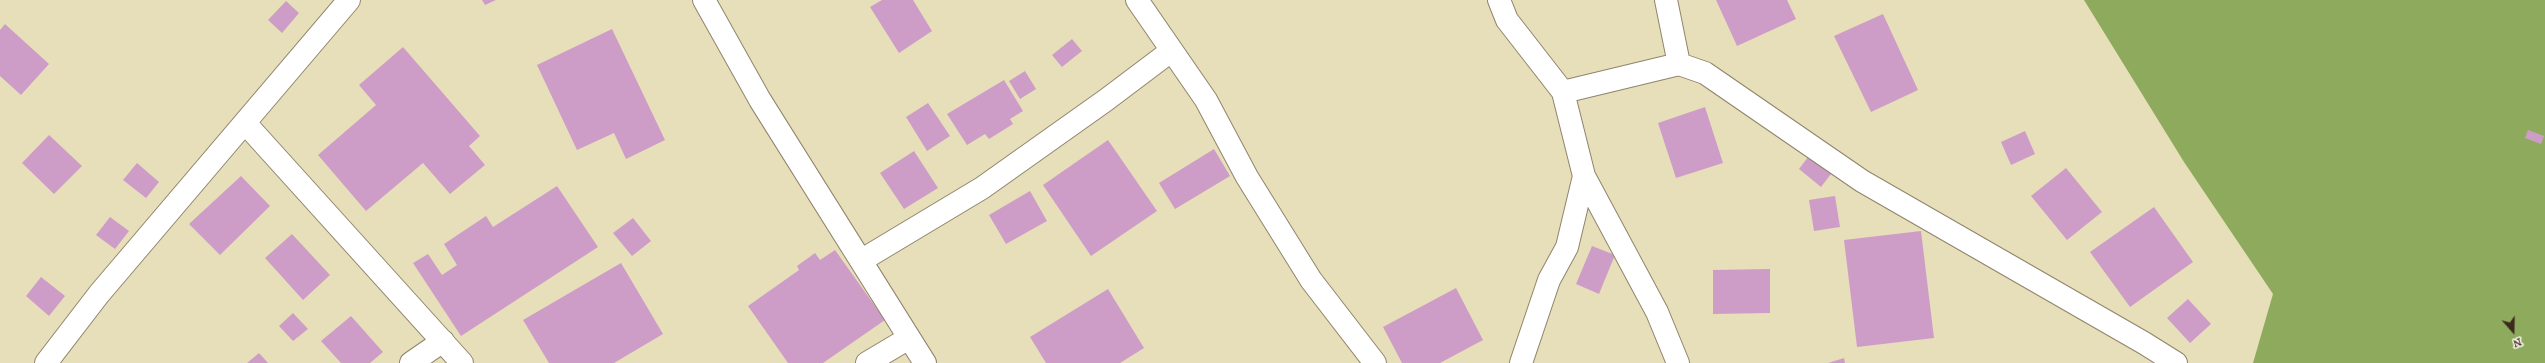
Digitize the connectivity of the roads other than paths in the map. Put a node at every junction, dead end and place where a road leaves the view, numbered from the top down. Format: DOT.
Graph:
graph roads {
  1 [pos="349,0"];
  2 [pos="704,0"];
  3 [pos="1137,0"];
  4 [pos="1499,0"];
  5 [pos="1666,0"];
  6 [pos="1171,51"];
  7 [pos="1678,64"];
  8 [pos="1563,92"];
  9 [pos="246,124"];
  10 [pos="1584,176"];
  11 [pos="862,260"];
  12 [pos="909,338"];
  13 [pos="443,340"];
  14 [pos="46,363"];
  15 [pos="411,363"];
  16 [pos="462,363"];
  17 [pos="867,363"];
  18 [pos="925,363"];
  19 [pos="1375,363"];
  20 [pos="1521,363"];
  21 [pos="1678,363"];
  22 [pos="2176,363"];
  1 -- 9 [label="street"];
  2 -- 11 [label="street"];
  3 -- 6 [label="street"];
  4 -- 8 [label="street"];
  5 -- 7 [label="street"];
  6 -- 11 [label="street"];
  6 -- 19 [label="street"];
  7 -- 8 [label="street"];
  7 -- 22 [label="street"];
  8 -- 10 [label="street"];
  9 -- 13 [label="street"];
  9 -- 14 [label="street"];
  10 -- 20 [label="street"];
  10 -- 21 [label="street"];
  11 -- 12 [label="street"];
  12 -- 17 [label="street"];
  12 -- 18 [label="street"];
  13 -- 15 [label="street"];
  13 -- 16 [label="street"];
}
